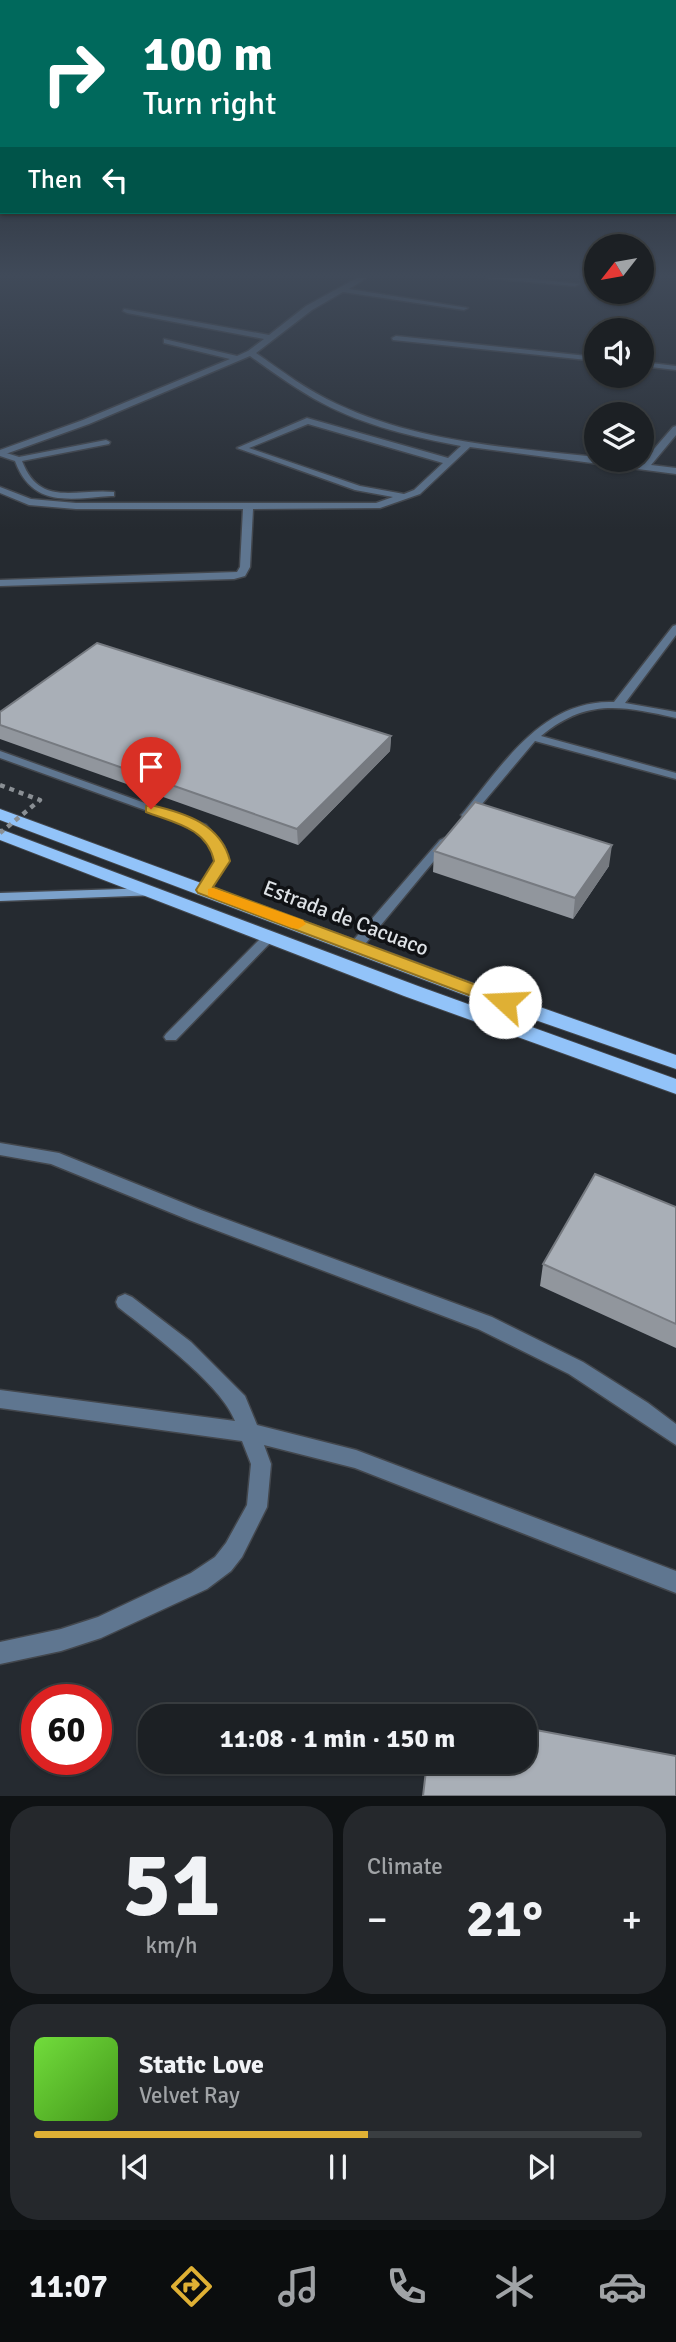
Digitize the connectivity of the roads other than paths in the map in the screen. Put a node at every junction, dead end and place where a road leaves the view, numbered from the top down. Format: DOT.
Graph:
graph roads {
  1 [pos="233,362"];
  2 [pos="265,362"];
  3 [pos="654,365"];
  4 [pos="676,368"];
  5 [pos="676,429"];
  6 [pos="106,442"];
  7 [pos="466,446"];
  8 [pos="0,453"];
  9 [pos="654,456"];
  10 [pos="584,458"];
  11 [pos="18,460"];
  12 [pos="451,462"];
  13 [pos="654,468"];
  14 [pos="676,471"];
  15 [pos="0,490"];
  16 [pos="111,494"];
  17 [pos="408,497"];
  18 [pos="248,507"];
  19 [pos="0,583"];
  20 [pos="676,628"];
  21 [pos="619,703"];
  22 [pos="676,715"];
  23 [pos="533,737"];
  24 [pos="0,754"];
  25 [pos="676,776"];
  26 [pos="0,814"];
  27 [pos="463,820"];
  28 [pos="454,831"];
  29 [pos="0,834"];
  30 [pos="204,890"];
  31 [pos="152,892"];
  32 [pos="0,897"];
  33 [pos="269,937"];
  34 [pos="356,946"];
  35 [pos="171,1037"];
  36 [pos="676,1062"];
  37 [pos="676,1087"];
  38 [pos="0,1150"];
  39 [pos="125,1302"];
  40 [pos="0,1399"];
  41 [pos="250,1433"];
  42 [pos="676,1436"];
  43 [pos="676,1583"];
  44 [pos="0,1653"];
  1 -- 8 [label="street"];
  2 -- 7 [label="street"];
  3 -- 4 [label="street"];
  5 -- 9 [label="street"];
  6 -- 11 [label="lane"];
  7 -- 10 [label="street"];
  7 -- 12 [label="street"];
  8 -- 11 [label="lane"];
  11 -- 16 [label="lane"];
  12 -- 17 [label="street"];
  12 -- 17 [label="street"];
  13 -- 14 [label="street"];
  15 -- 18 [label="street"];
  17 -- 18 [label="street"];
  18 -- 19 [label="street"];
  20 -- 21 [label="lane"];
  21 -- 22 [label="lane"];
  21 -- 23 [label="lane"];
  23 -- 25 [label="lane"];
  23 -- 27 [label="lane"];
  24 -- 30 [label="lane"];
  26 -- 30 [label="main road, Estrada de Cacuaco"];
  28 -- 34 [label="lane"];
  29 -- 31 [label="main road"];
  30 -- 34 [label="main road, Estrada de Cacuaco"];
  31 -- 32 [label="street"];
  31 -- 33 [label="main road"];
  33 -- 35 [label="lane"];
  33 -- 37 [label="main road"];
  34 -- 36 [label="main road, Estrada de Cacuaco"];
  38 -- 42 [label="street"];
  39 -- 41 [label="street"];
  40 -- 41 [label="street"];
  41 -- 43 [label="street"];
  41 -- 44 [label="street"];
}
